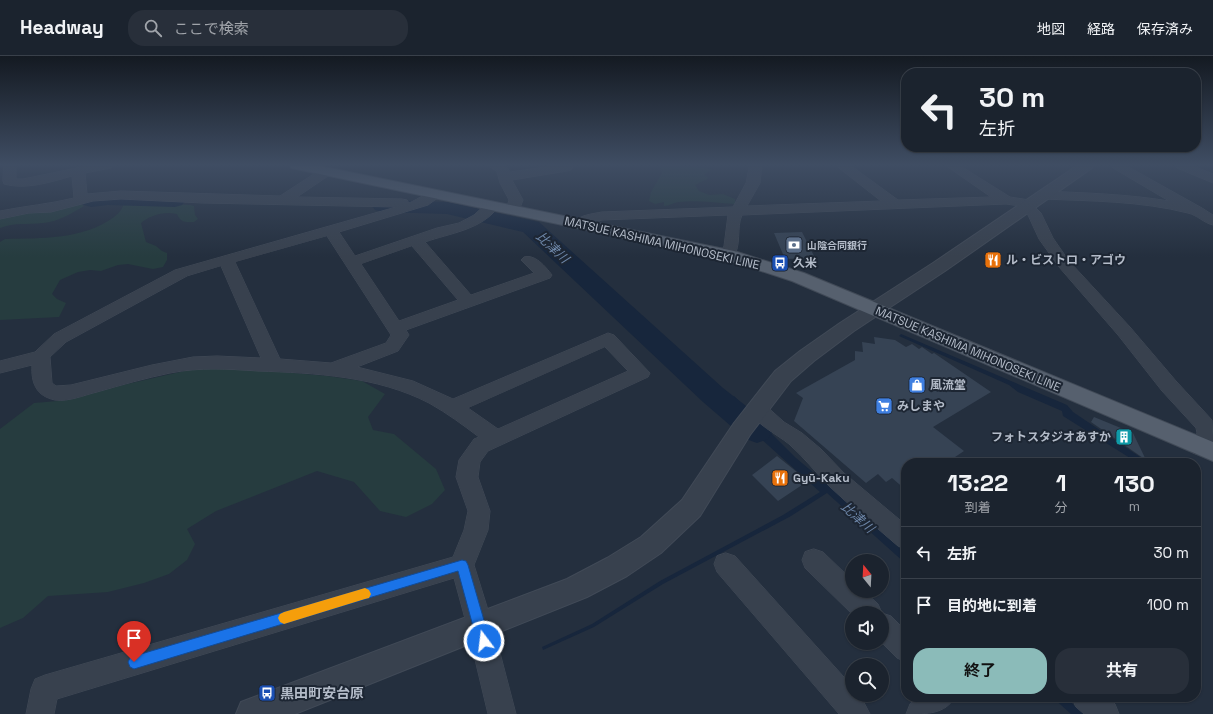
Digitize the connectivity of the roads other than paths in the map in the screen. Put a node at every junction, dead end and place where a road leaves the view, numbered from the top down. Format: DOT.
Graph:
graph roads {
  1 [pos="81,196"];
  2 [pos="114,196"];
  3 [pos="140,196"];
  4 [pos="290,196"];
  5 [pos="401,196"];
  6 [pos="514,196"];
  7 [pos="746,196"];
  8 [pos="883,196"];
  9 [pos="999,196"];
  10 [pos="1042,196"];
  11 [pos="1169,196"];
  12 [pos="81,199"];
  13 [pos="1006,200"];
  14 [pos="282,201"];
  15 [pos="420,202"];
  16 [pos="1033,202"];
  17 [pos="894,204"];
  18 [pos="513,210"];
  19 [pos="738,211"];
  20 [pos="485,212"];
  21 [pos="1197,212"];
  22 [pos="0,215"];
  23 [pos="1213,221"];
  24 [pos="579,224"];
  25 [pos="330,230"];
  26 [pos="415,240"];
  27 [pos="728,255"];
  28 [pos="226,260"];
  29 [pos="529,260"];
  30 [pos="352,262"];
  31 [pos="468,302"];
  32 [pos="875,309"];
  33 [pos="395,328"];
  34 [pos="41,356"];
  35 [pos="272,364"];
  36 [pos="0,368"];
  37 [pos="331,370"];
  38 [pos="452,407"];
  39 [pos="752,416"];
  40 [pos="496,438"];
  41 [pos="1206,450"];
  42 [pos="901,535"];
  43 [pos="814,560"];
  44 [pos="726,564"];
  45 [pos="462,565"];
  46 [pos="862,606"];
  47 [pos="480,626"];
  48 [pos="889,633"];
  49 [pos="901,644"];
  50 [pos="935,702"];
  51 [pos="1092,702"];
  52 [pos="40,714"];
  53 [pos="253,714"];
  54 [pos="502,714"];
  55 [pos="856,714"];
  56 [pos="920,714"];
  57 [pos="1105,714"];
  1 -- 12 [label="street"];
  2 -- 12 [label="street"];
  3 -- 14 [label="street"];
  4 -- 14 [label="street"];
  5 -- 15 [label="main road, MATSUE KASHIMA MIHONOSEKI LINE"];
  6 -- 18 [label="street"];
  7 -- 19 [label="street"];
  8 -- 17 [label="street"];
  9 -- 13 [label="street"];
  10 -- 16 [label="street"];
  11 -- 21 [label="street"];
  12 -- 22 [label="street"];
  13 -- 16 [label="street"];
  13 -- 17 [label="street"];
  14 -- 15 [label="street"];
  15 -- 20 [label="main road, MATSUE KASHIMA MIHONOSEKI LINE"];
  15 -- 25 [label="street"];
  16 -- 21 [label="street"];
  16 -- 32 [label="street"];
  16 -- 41 [label="street"];
  17 -- 19 [label="street"];
  18 -- 20 [label="main road, MATSUE KASHIMA MIHONOSEKI LINE"];
  18 -- 24 [label="main road, MATSUE KASHIMA MIHONOSEKI LINE"];
  19 -- 24 [label="street"];
  19 -- 27 [label="street"];
  20 -- 26 [label="street"];
  21 -- 23 [label="street"];
  24 -- 27 [label="main road, MATSUE KASHIMA MIHONOSEKI LINE"];
  25 -- 28 [label="street"];
  25 -- 30 [label="street"];
  26 -- 30 [label="street"];
  26 -- 31 [label="street"];
  27 -- 32 [label="main road, MATSUE KASHIMA MIHONOSEKI LINE"];
  28 -- 34 [label="street"];
  28 -- 35 [label="street"];
  29 -- 31 [label="street"];
  30 -- 33 [label="street"];
  31 -- 33 [label="street"];
  32 -- 39 [label="street"];
  32 -- 41 [label="main road, MATSUE KASHIMA MIHONOSEKI LINE"];
  33 -- 37 [label="street"];
  34 -- 35 [label="street"];
  34 -- 36 [label="street"];
  35 -- 37 [label="street"];
  37 -- 38 [label="street"];
  38 -- 40 [label="street"];
  38 -- 40 [label="street"];
  39 -- 42 [label="street"];
  39 -- 47 [label="street"];
  40 -- 45 [label="street"];
  43 -- 46 [label="street"];
  44 -- 55 [label="street"];
  45 -- 47 [label="street"];
  45 -- 52 [label="street"];
  47 -- 53 [label="street"];
  47 -- 54 [label="street"];
  48 -- 49 [label="street"];
  50 -- 56 [label="street"];
  51 -- 57 [label="street"];
}
